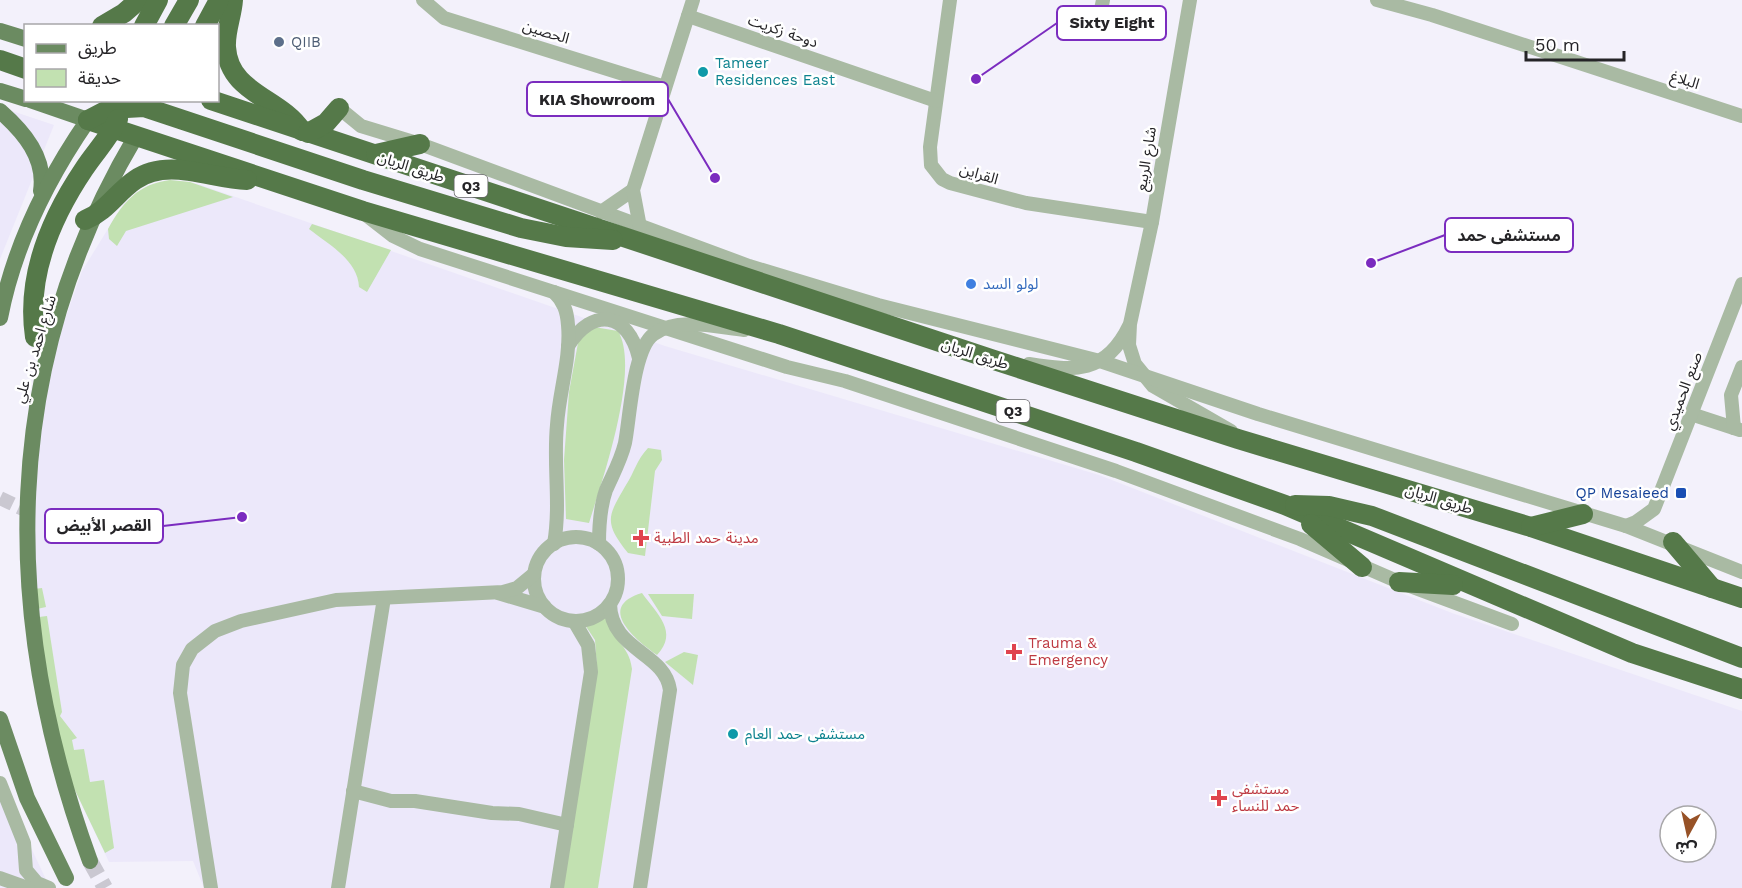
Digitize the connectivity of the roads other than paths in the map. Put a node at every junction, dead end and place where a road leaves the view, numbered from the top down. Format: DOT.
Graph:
graph roads {
  1 [pos="139,0"];
  2 [pos="158,0"];
  3 [pos="189,0"];
  4 [pos="219,0"];
  5 [pos="233,0"];
  6 [pos="423,0"];
  7 [pos="693,0"];
  8 [pos="950,0"];
  9 [pos="1103,0"];
  10 [pos="1190,0"];
  11 [pos="1377,0"];
  12 [pos="688,16"];
  13 [pos="106,24"];
  14 [pos="145,24"];
  15 [pos="175,24"];
  16 [pos="206,24"];
  17 [pos="1065,30"];
  18 [pos="0,31"];
  19 [pos="24,38"];
  20 [pos="0,60"];
  21 [pos="24,68"];
  22 [pos="665,87"];
  23 [pos="0,91"];
  24 [pos="24,99"];
  25 [pos="936,101"];
  26 [pos="34,102"];
  27 [pos="100,102"];
  28 [pos="217,102"];
  29 [pos="137,104"];
  30 [pos="339,108"];
  31 [pos="0,111"];
  32 [pos="1742,116"];
  33 [pos="88,120"];
  34 [pos="114,128"];
  35 [pos="305,132"];
  36 [pos="136,136"];
  37 [pos="420,144"];
  38 [pos="372,154"];
  39 [pos="268,179"];
  40 [pos="633,190"];
  41 [pos="38,202"];
  42 [pos="363,211"];
  43 [pos="601,212"];
  44 [pos="85,220"];
  45 [pos="1152,222"];
  46 [pos="637,233"];
  47 [pos="1742,284"];
  48 [pos="554,292"];
  49 [pos="1,311"];
  50 [pos="1130,324"];
  51 [pos="663,328"];
  52 [pos="779,334"];
  53 [pos="34,343"];
  54 [pos="568,346"];
  55 [pos="639,358"];
  56 [pos="994,360"];
  57 [pos="1100,362"];
  58 [pos="1742,367"];
  59 [pos="1143,375"];
  60 [pos="1691,414"];
  61 [pos="1738,430"];
  62 [pos="1238,439"];
  63 [pos="1285,505"];
  64 [pos="1654,509"];
  65 [pos="1583,514"];
  66 [pos="1626,526"];
  67 [pos="1531,527"];
  68 [pos="1668,540"];
  69 [pos="554,544"];
  70 [pos="599,544"];
  71 [pos="1362,567"];
  72 [pos="1742,572"];
  73 [pos="534,574"];
  74 [pos="1399,582"];
  75 [pos="1712,588"];
  76 [pos="1484,592"];
  77 [pos="496,593"];
  78 [pos="384,598"];
  79 [pos="1742,598"];
  80 [pos="610,604"];
  81 [pos="545,607"];
  82 [pos="574,621"];
  83 [pos="1512,624"];
  84 [pos="1738,656"];
  85 [pos="1742,689"];
  86 [pos="0,719"];
  87 [pos="39,749"];
  88 [pos="0,783"];
  89 [pos="353,791"];
  90 [pos="567,825"];
  91 [pos="90,861"];
  92 [pos="1,878"];
  93 [pos="66,878"];
  94 [pos="28,888"];
  95 [pos="49,888"];
  96 [pos="212,888"];
  97 [pos="338,888"];
  98 [pos="557,888"];
  99 [pos="640,888"];
  1 -- 13 [label="highway"];
  2 -- 14 [label="highway"];
  3 -- 15 [label="highway"];
  4 -- 16 [label="highway"];
  5 -- 35 [label="highway"];
  6 -- 22 [label="street, الحصين"];
  7 -- 12 [label="street"];
  8 -- 25 [label="street, القراين"];
  9 -- 17 [label="street"];
  10 -- 45 [label="street, شارع الربيع"];
  11 -- 32 [label="street, البلاغ"];
  12 -- 22 [label="street"];
  12 -- 25 [label="street, دوحة زكريت"];
  18 -- 19 [label="main road"];
  20 -- 21 [label="highway"];
  22 -- 40 [label="street"];
  23 -- 24 [label="main road, Q3"];
  25 -- 45 [label="street, القراين"];
  26 -- 33 [label="main road, Q3"];
  27 -- 33 [label="highway"];
  28 -- 35 [label="highway, طريق الريان / Q3"];
  29 -- 33 [label="highway"];
  29 -- 34 [label="highway"];
  29 -- 36 [label="highway, شارع احمد بن علي"];
  29 -- 46 [label="highway"];
  30 -- 35 [label="highway"];
  30 -- 37 [label="street, طريق الريان"];
  31 -- 41 [label="main road"];
  33 -- 34 [label="highway, Q3"];
  33 -- 41 [label="main road"];
  34 -- 36 [label="highway, Q3"];
  34 -- 53 [label="highway"];
  35 -- 38 [label="highway, طريق الريان / Q3"];
  36 -- 39 [label="highway, Q3"];
  36 -- 44 [label="main road, شارع احمد بن علي"];
  37 -- 38 [label="highway"];
  37 -- 43 [label="street, طريق الريان"];
  38 -- 46 [label="highway, طريق الريان / Q3"];
  39 -- 42 [label="highway, Q3"];
  39 -- 44 [label="highway"];
  40 -- 43 [label="street"];
  40 -- 46 [label="street"];
  41 -- 49 [label="main road"];
  42 -- 48 [label="street"];
  42 -- 52 [label="highway, Q3"];
  43 -- 46 [label="street, طريق الريان"];
  44 -- 53 [label="main road, شارع احمد بن علي"];
  45 -- 50 [label="street, شارع الربيع"];
  46 -- 56 [label="highway, طريق الريان / Q3"];
  46 -- 57 [label="street, طريق الريان"];
  47 -- 60 [label="street, صنع الحميدي"];
  48 -- 51 [label="street"];
  48 -- 54 [label="street"];
  50 -- 57 [label="street, شارع الربيع"];
  50 -- 59 [label="street, شارع الربيع"];
  51 -- 52 [label="street"];
  51 -- 55 [label="street"];
  51 -- 71 [label="street"];
  52 -- 63 [label="highway, Q3"];
  54 -- 55 [label="street"];
  54 -- 69 [label="street"];
  55 -- 70 [label="street"];
  56 -- 57 [label="street"];
  56 -- 62 [label="highway, طريق الريان / Q3"];
  57 -- 59 [label="street, طريق الريان"];
  58 -- 61 [label="street"];
  59 -- 62 [label="street, شارع الربيع"];
  59 -- 65 [label="street, طريق الريان"];
  60 -- 61 [label="street"];
  60 -- 64 [label="street, صنع الحميدي"];
  62 -- 67 [label="highway, طريق الريان / Q3"];
  63 -- 71 [label="highway"];
  63 -- 76 [label="highway, Q3"];
  63 -- 84 [label="highway"];
  64 -- 66 [label="street"];
  64 -- 68 [label="street"];
  65 -- 66 [label="street, طريق الريان"];
  65 -- 67 [label="highway"];
  66 -- 68 [label="street, طريق الريان"];
  67 -- 75 [label="highway, طريق الريان / Q3"];
  68 -- 72 [label="street, طريق الريان"];
  68 -- 75 [label="highway"];
  69 -- 70 [label="street"];
  69 -- 73 [label="street"];
  70 -- 80 [label="street"];
  71 -- 74 [label="street"];
  73 -- 77 [label="street"];
  73 -- 81 [label="street"];
  74 -- 76 [label="highway"];
  74 -- 83 [label="street"];
  75 -- 79 [label="highway, طريق الريان / Q3"];
  76 -- 85 [label="highway, Q3"];
  77 -- 78 [label="street"];
  77 -- 81 [label="street"];
  78 -- 89 [label="street"];
  78 -- 96 [label="street"];
  80 -- 82 [label="street"];
  80 -- 99 [label="street"];
  81 -- 82 [label="street"];
  82 -- 90 [label="street"];
  86 -- 93 [label="main road"];
  87 -- 91 [label="main road"];
  88 -- 95 [label="street"];
  89 -- 90 [label="street"];
  89 -- 97 [label="street"];
  90 -- 98 [label="street"];
  92 -- 94 [label="street"];
}
